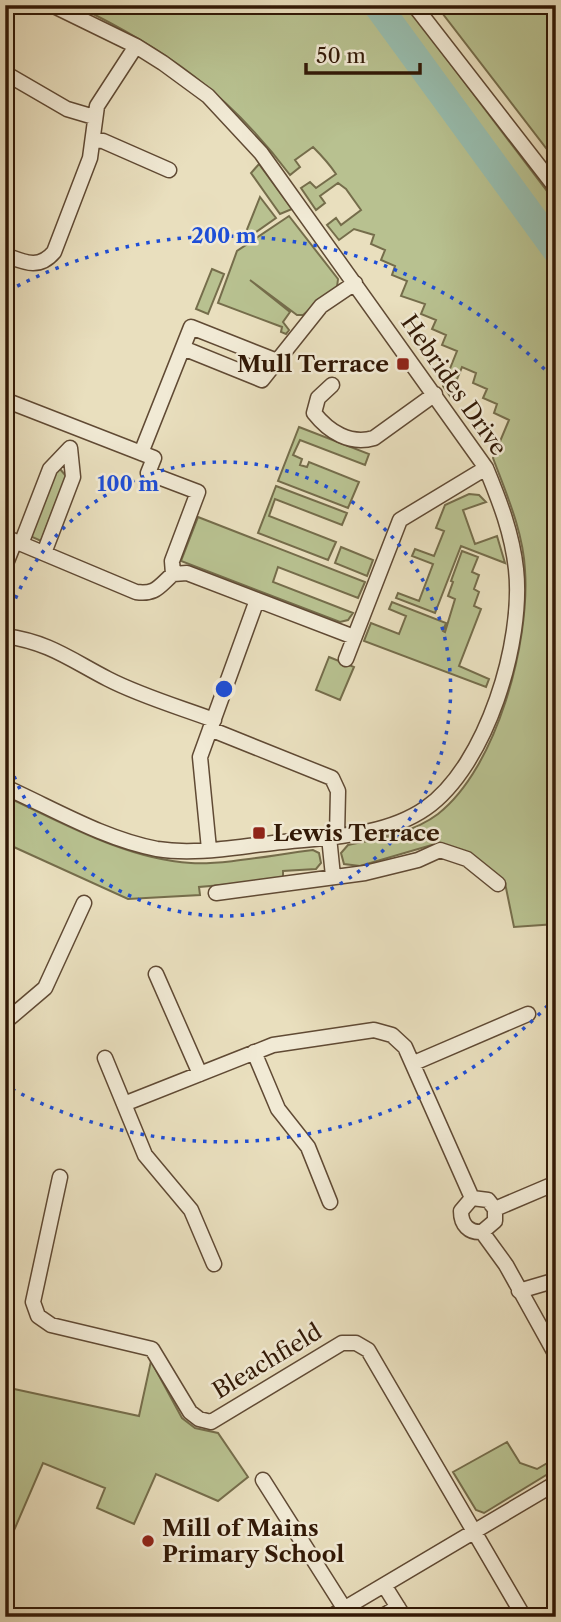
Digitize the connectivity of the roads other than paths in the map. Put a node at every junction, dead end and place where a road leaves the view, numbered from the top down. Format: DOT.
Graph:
graph roads {
  1 [pos="52,5"];
  2 [pos="414,5"];
  3 [pos="136,46"];
  4 [pos="5,73"];
  5 [pos="94,117"];
  6 [pos="93,140"];
  7 [pos="169,170"];
  8 [pos="556,188"];
  9 [pos="5,255"];
  10 [pos="355,283"];
  11 [pos="183,348"];
  12 [pos="277,361"];
  13 [pos="332,385"];
  14 [pos="435,394"];
  15 [pos="5,400"];
  16 [pos="78,428"];
  17 [pos="71,448"];
  18 [pos="141,453"];
  19 [pos="486,468"];
  20 [pos="14,541"];
  21 [pos="44,553"];
  22 [pos="5,566"];
  23 [pos="173,574"];
  24 [pos="257,600"];
  25 [pos="6,636"];
  26 [pos="354,637"];
  27 [pos="5,642"];
  28 [pos="346,659"];
  29 [pos="212,725"];
  30 [pos="5,788"];
  31 [pos="333,836"];
  32 [pos="209,849"];
  33 [pos="333,876"];
  34 [pos="498,884"];
  35 [pos="216,893"];
  36 [pos="84,903"];
  37 [pos="156,974"];
  38 [pos="528,1014"];
  39 [pos="5,1022"];
  40 [pos="254,1052"];
  41 [pos="105,1058"];
  42 [pos="414,1063"];
  43 [pos="200,1074"];
  44 [pos="124,1104"];
  45 [pos="60,1177"];
  46 [pos="548,1186"];
  47 [pos="472,1198"];
  48 [pos="330,1202"];
  49 [pos="495,1209"];
  50 [pos="482,1232"];
  51 [pos="214,1264"];
  52 [pos="556,1285"];
  53 [pos="519,1291"];
  54 [pos="556,1355"];
  55 [pos="264,1480"];
  56 [pos="556,1483"];
  57 [pos="476,1532"];
  58 [pos="384,1584"];
  59 [pos="344,1608"];
  60 [pos="401,1612"];
  61 [pos="330,1617"];
  62 [pos="381,1617"];
  63 [pos="524,1617"];
  1 -- 3 [label="street, Hebrides Drive"];
  2 -- 8 [label="street"];
  3 -- 5 [label="street"];
  3 -- 10 [label="street, Hebrides Drive"];
  4 -- 5 [label="street"];
  5 -- 6 [label="street"];
  6 -- 7 [label="street"];
  6 -- 9 [label="street"];
  10 -- 12 [label="street"];
  10 -- 14 [label="street, Hebrides Drive"];
  11 -- 12 [label="street"];
  11 -- 12 [label="street"];
  11 -- 18 [label="street"];
  13 -- 14 [label="street"];
  14 -- 19 [label="street, Hebrides Drive"];
  15 -- 16 [label="street"];
  16 -- 17 [label="street"];
  16 -- 18 [label="street"];
  17 -- 20 [label="street"];
  17 -- 21 [label="street"];
  18 -- 23 [label="street"];
  19 -- 26 [label="street"];
  19 -- 31 [label="street, Hebrides Drive"];
  20 -- 21 [label="street"];
  20 -- 22 [label="street"];
  21 -- 23 [label="street"];
  23 -- 24 [label="street"];
  24 -- 26 [label="street"];
  24 -- 29 [label="street"];
  25 -- 27 [label="street"];
  25 -- 29 [label="street"];
  26 -- 28 [label="street"];
  29 -- 31 [label="street"];
  29 -- 32 [label="street"];
  30 -- 32 [label="street, Hebrides Drive"];
  31 -- 32 [label="street, Hebrides Drive"];
  31 -- 33 [label="street"];
  33 -- 34 [label="street"];
  33 -- 35 [label="street"];
  36 -- 39 [label="street"];
  37 -- 43 [label="street"];
  38 -- 42 [label="street"];
  40 -- 42 [label="street"];
  40 -- 43 [label="street"];
  40 -- 48 [label="street"];
  41 -- 44 [label="street"];
  42 -- 47 [label="street"];
  43 -- 44 [label="street"];
  44 -- 51 [label="street"];
  45 -- 57 [label="street, Bleachfield"];
  46 -- 49 [label="street"];
  47 -- 49 [label="street"];
  47 -- 50 [label="street"];
  49 -- 50 [label="street"];
  50 -- 53 [label="street"];
  52 -- 53 [label="street"];
  53 -- 54 [label="street"];
  55 -- 59 [label="street"];
  56 -- 57 [label="street"];
  57 -- 58 [label="street"];
  57 -- 63 [label="street"];
  58 -- 59 [label="street"];
  58 -- 60 [label="street"];
  59 -- 61 [label="street"];
  60 -- 62 [label="street"];
}
